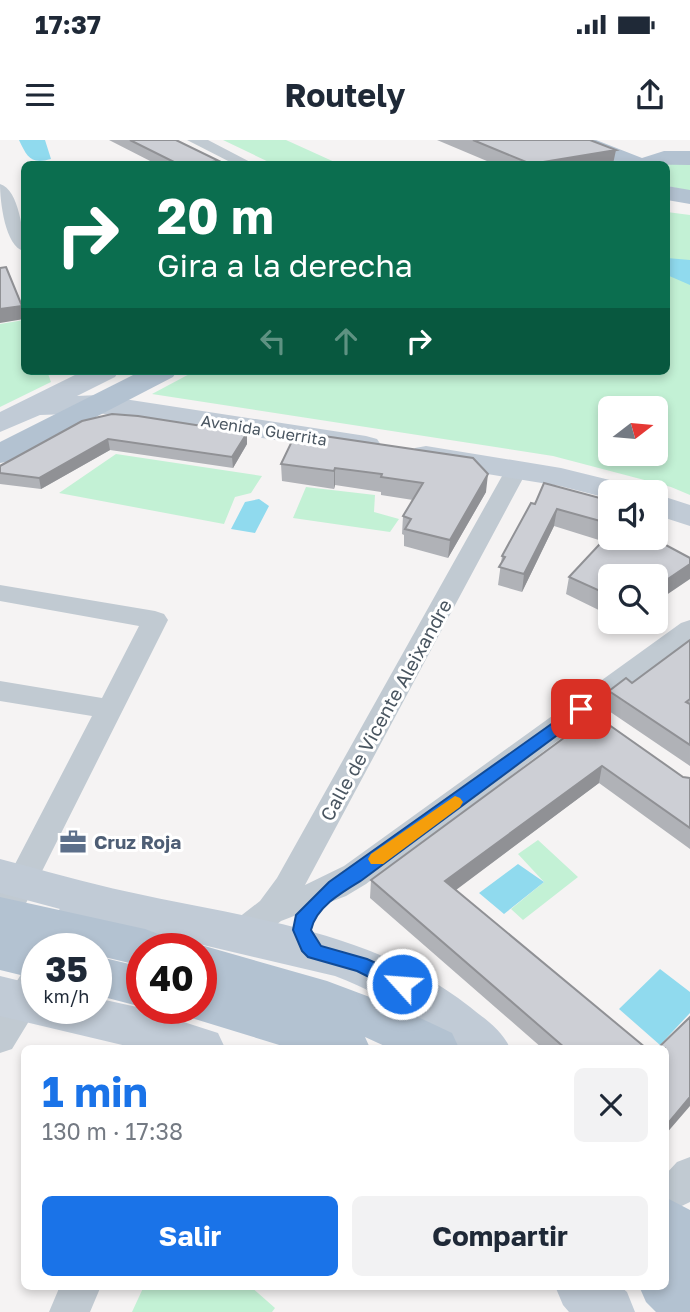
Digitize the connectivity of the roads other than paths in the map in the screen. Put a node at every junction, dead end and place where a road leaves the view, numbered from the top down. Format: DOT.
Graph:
graph roads {
  1 [pos="195,140"];
  2 [pos="578,140"];
  3 [pos="608,140"];
  4 [pos="690,158"];
  5 [pos="240,161"];
  6 [pos="629,161"];
  7 [pos="655,161"];
  8 [pos="0,189"];
  9 [pos="13,227"];
  10 [pos="125,375"];
  11 [pos="143,375"];
  12 [pos="88,386"];
  13 [pos="0,423"];
  14 [pos="0,441"];
  15 [pos="0,454"];
  16 [pos="517,469"];
  17 [pos="598,487"];
  18 [pos="668,508"];
  19 [pos="690,516"];
  20 [pos="0,593"];
  21 [pos="690,629"];
  22 [pos="0,691"];
  23 [pos="110,709"];
  24 [pos="335,887"];
  25 [pos="5,908"];
  26 [pos="254,922"];
  27 [pos="138,929"];
  28 [pos="112,943"];
  29 [pos="21,950"];
  30 [pos="315,952"];
  31 [pos="217,968"];
  32 [pos="217,1007"];
  33 [pos="112,1018"];
  34 [pos="190,1045"];
  35 [pos="338,1045"];
  36 [pos="429,1045"];
  37 [pos="483,1045"];
  38 [pos="690,1175"];
  39 [pos="669,1194"];
  40 [pos="669,1227"];
  41 [pos="690,1246"];
  42 [pos="669,1287"];
  43 [pos="79,1290"];
  44 [pos="586,1290"];
  45 [pos="690,1307"];
  46 [pos="69,1312"];
  47 [pos="607,1312"];
  1 -- 5 [label="street"];
  2 -- 6 [label="main road"];
  3 -- 7 [label="main road"];
  4 -- 7 [label="main road"];
  8 -- 9 [label="street"];
  10 -- 12 [label="main road"];
  11 -- 12 [label="main road"];
  12 -- 13 [label="street, Avenida Guerrita"];
  12 -- 14 [label="main road"];
  12 -- 15 [label="main road"];
  12 -- 16 [label="street, Avenida Guerrita"];
  16 -- 17 [label="street, Avenida Guerrita"];
  16 -- 26 [label="street, Calle de Vicente Aleixandre"];
  18 -- 19 [label="street"];
  20 -- 23 [label="street"];
  21 -- 24 [label="street"];
  22 -- 23 [label="street"];
  23 -- 25 [label="street"];
  24 -- 26 [label="street"];
  24 -- 30 [label="street"];
  25 -- 27 [label="street"];
  25 -- 29 [label="main road"];
  26 -- 27 [label="street"];
  26 -- 30 [label="street"];
  27 -- 28 [label="main road"];
  30 -- 37 [label="street"];
  31 -- 36 [label="main road"];
  32 -- 35 [label="main road"];
  33 -- 34 [label="street"];
  38 -- 39 [label="street"];
  40 -- 41 [label="main road"];
  42 -- 45 [label="main road"];
  43 -- 46 [label="street"];
  44 -- 47 [label="street"];
}
